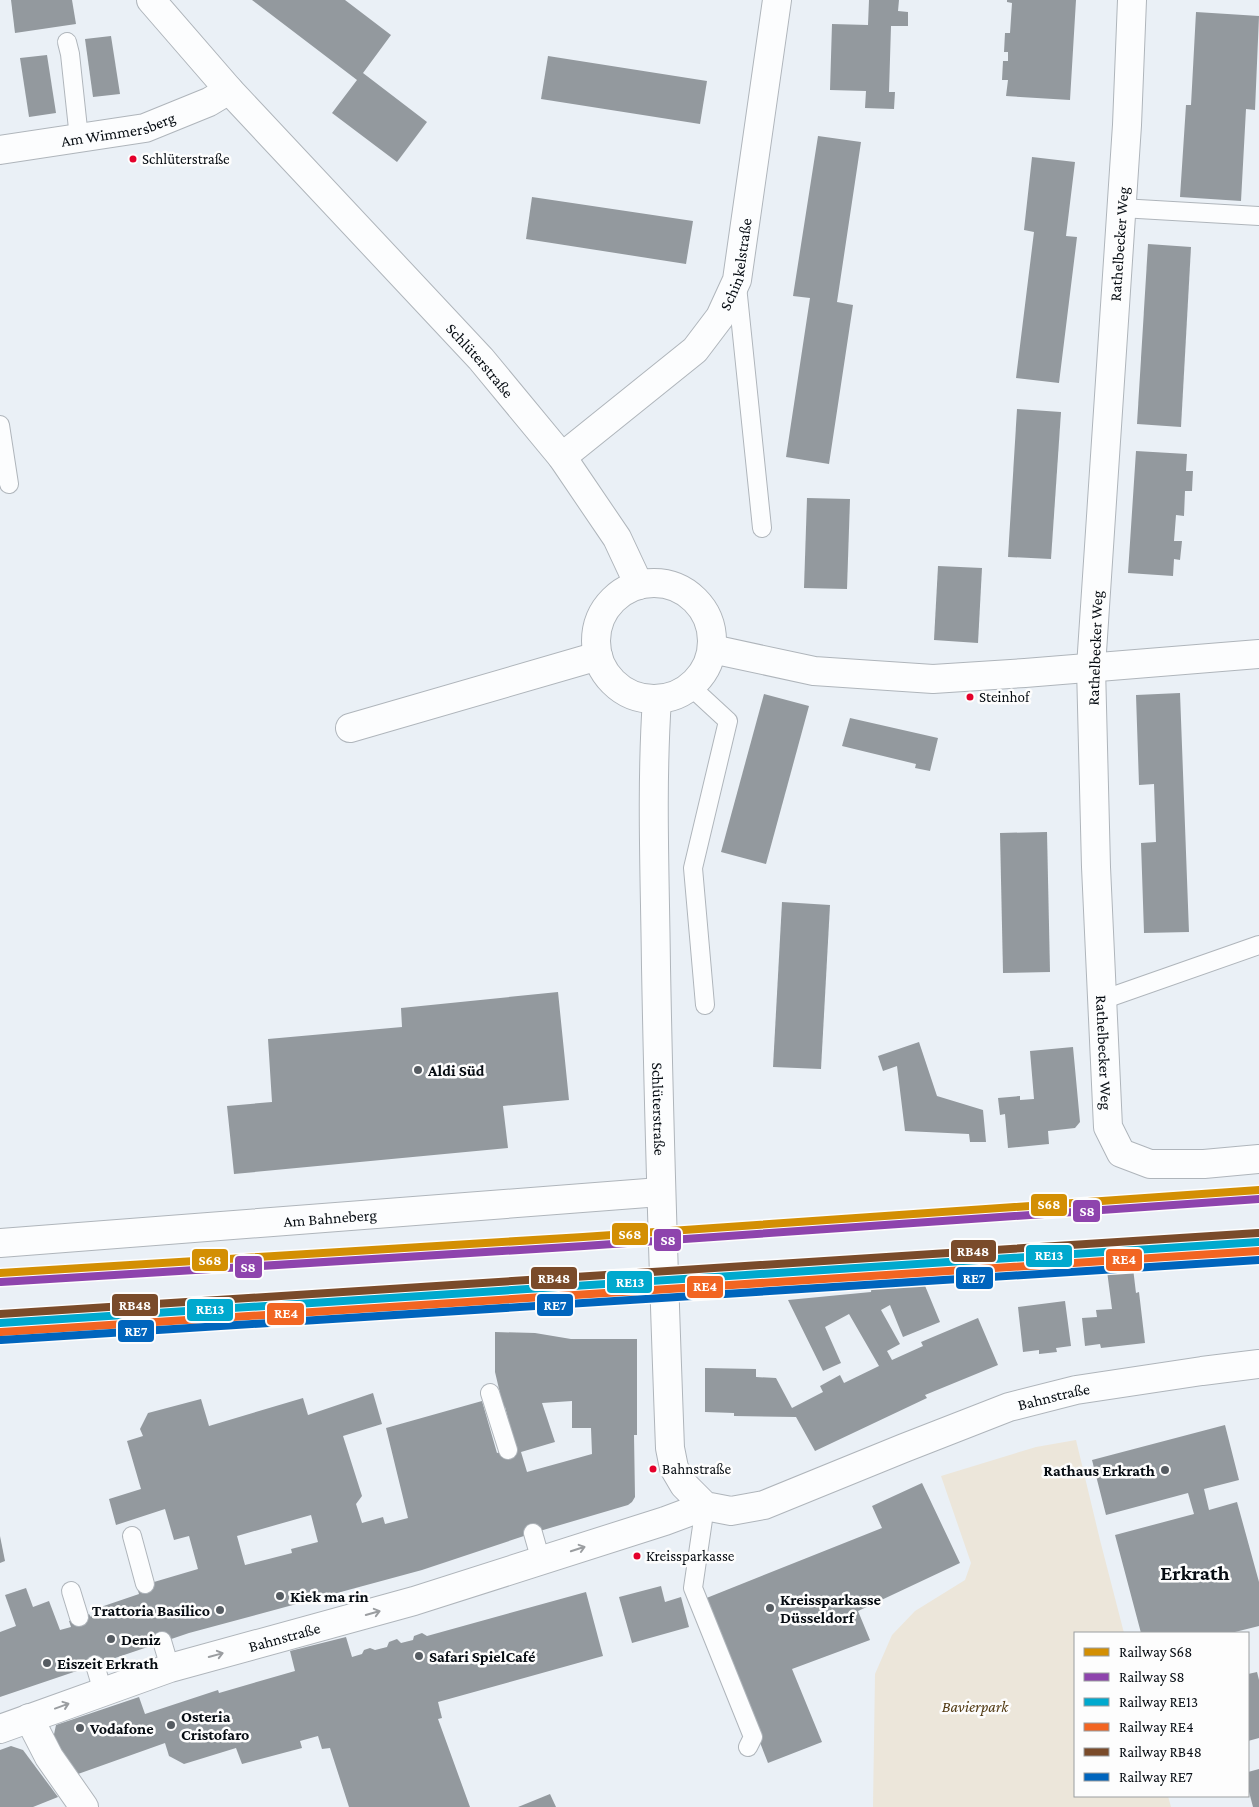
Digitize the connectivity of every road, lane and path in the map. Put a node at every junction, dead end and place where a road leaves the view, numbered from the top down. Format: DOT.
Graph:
graph roads {
  1 [pos="152,0"];
  2 [pos="777,0"];
  3 [pos="1132,0"];
  4 [pos="67,42"];
  5 [pos="229,90"];
  6 [pos="79,138"];
  7 [pos="0,150"];
  8 [pos="1121,208"];
  9 [pos="1259,216"];
  10 [pos="736,280"];
  11 [pos="0,425"];
  12 [pos="562,457"];
  13 [pos="8,484"];
  14 [pos="762,528"];
  15 [pos="639,585"];
  16 [pos="712,649"];
  17 [pos="1259,654"];
  18 [pos="598,656"];
  19 [pos="1091,667"];
  20 [pos="690,686"];
  21 [pos="657,699"];
  22 [pos="350,728"];
  23 [pos="1259,945"];
  24 [pos="1102,1000"];
  25 [pos="705,1005"];
  26 [pos="1259,1159"];
  27 [pos="660,1192"];
  28 [pos="0,1243"];
  29 [pos="1259,1364"];
  30 [pos="490,1393"];
  31 [pos="508,1450"];
  32 [pos="704,1506"];
  33 [pos="533,1532"];
  34 [pos="132,1536"];
  35 [pos="541,1561"];
  36 [pos="145,1584"];
  37 [pos="71,1591"];
  38 [pos="79,1618"];
  39 [pos="162,1641"];
  40 [pos="95,1665"];
  41 [pos="170,1668"];
  42 [pos="102,1692"];
  43 [pos="29,1718"];
  44 [pos="0,1729"];
  45 [pos="748,1747"];
  46 [pos="78,1799"];
  1 -- 5 [label="street, Schlüterstraße"];
  2 -- 10 [label="street, Schinkelstraße"];
  3 -- 8 [label="street, Rathelbecker Weg"];
  4 -- 6 [label="lane"];
  5 -- 6 [label="street, Am Wimmersberg"];
  5 -- 12 [label="street, Schlüterstraße"];
  6 -- 7 [label="street, Am Wimmersberg"];
  8 -- 9 [label="lane"];
  8 -- 19 [label="street, Rathelbecker Weg"];
  10 -- 12 [label="street, Schinkelstraße"];
  10 -- 14 [label="lane"];
  11 -- 13 [label="lane"];
  12 -- 15 [label="street, Schlüterstraße"];
  15 -- 16 [label="street"];
  15 -- 18 [label="street"];
  16 -- 19 [label="street"];
  16 -- 20 [label="street"];
  17 -- 19 [label="street"];
  18 -- 21 [label="street"];
  18 -- 22 [label="street"];
  19 -- 24 [label="street, Rathelbecker Weg"];
  20 -- 21 [label="street"];
  20 -- 25 [label="lane"];
  21 -- 27 [label="street, Schlüterstraße"];
  23 -- 24 [label="lane"];
  24 -- 26 [label="street, Rathelbecker Weg"];
  27 -- 28 [label="street, Am Bahneberg"];
  27 -- 32 [label="street, Schlüterstraße"];
  29 -- 32 [label="street, Bahnstraße"];
  30 -- 31 [label="lane"];
  35 -- 32 [label="street, Bahnstraße, one-way"];
  32 -- 45 [label="lane"];
  33 -- 35 [label="lane"];
  34 -- 36 [label="lane"];
  41 -- 35 [label="street, Bahnstraße, one-way"];
  37 -- 38 [label="lane"];
  39 -- 41 [label="lane"];
  40 -- 42 [label="lane"];
  41 -- 42 [label="street, Bahnstraße"];
  43 -- 42 [label="street, Bahnstraße, one-way"];
  43 -- 44 [label="street, Bahnstraße"];
  43 -- 46 [label="street"];
}
